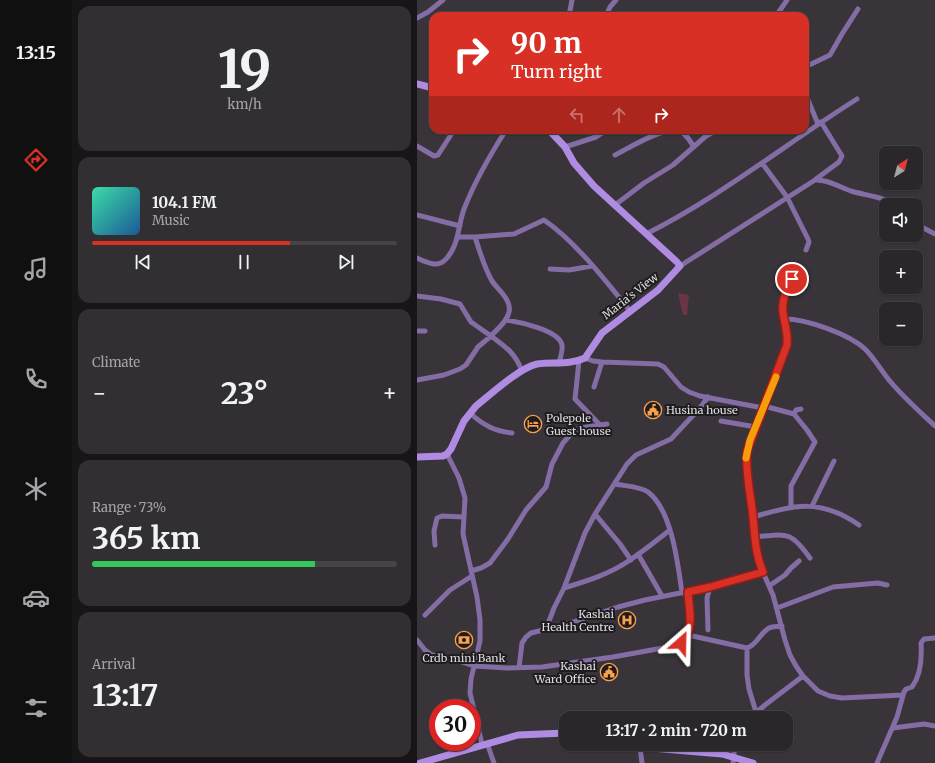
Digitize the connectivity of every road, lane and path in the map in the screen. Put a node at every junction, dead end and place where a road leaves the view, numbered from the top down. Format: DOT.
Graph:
graph roads {
  1 [pos="443,0"];
  2 [pos="572,0"];
  3 [pos="616,0"];
  4 [pos="787,0"];
  5 [pos="858,10"];
  6 [pos="570,12"];
  7 [pos="608,12"];
  8 [pos="779,12"];
  9 [pos="417,18"];
  10 [pos="809,65"];
  11 [pos="417,84"];
  12 [pos="429,87"];
  13 [pos="857,99"];
  14 [pos="809,101"];
  15 [pos="819,123"];
  16 [pos="809,130"];
  17 [pos="451,134"];
  18 [pos="504,134"];
  19 [pos="553,134"];
  20 [pos="601,134"];
  21 [pos="659,134"];
  22 [pos="685,134"];
  23 [pos="710,134"];
  24 [pos="803,134"];
  25 [pos="417,146"];
  26 [pos="565,147"];
  27 [pos="694,147"];
  28 [pos="615,155"];
  29 [pos="762,163"];
  30 [pos="815,180"];
  31 [pos="787,197"];
  32 [pos="879,199"];
  33 [pos="615,205"];
  34 [pos="417,215"];
  35 [pos="460,226"];
  36 [pos="923,228"];
  37 [pos="646,234"];
  38 [pos="935,234"];
  39 [pos="457,237"];
  40 [pos="475,237"];
  41 [pos="807,250"];
  42 [pos="417,258"];
  43 [pos="592,266"];
  44 [pos="680,266"];
  45 [pos="550,269"];
  46 [pos="792,279"];
  47 [pos="417,296"];
  48 [pos="630,311"];
  49 [pos="785,319"];
  50 [pos="506,320"];
  51 [pos="417,331"];
  52 [pos="425,331"];
  53 [pos="491,336"];
  54 [pos="582,360"];
  55 [pos="602,362"];
  56 [pos="559,364"];
  57 [pos="522,370"];
  58 [pos="417,380"];
  59 [pos="593,387"];
  60 [pos="707,397"];
  61 [pos="763,407"];
  62 [pos="801,409"];
  63 [pos="470,412"];
  64 [pos="794,414"];
  65 [pos="721,421"];
  66 [pos="607,424"];
  67 [pos="600,425"];
  68 [pos="935,426"];
  69 [pos="756,428"];
  70 [pos="512,433"];
  71 [pos="447,454"];
  72 [pos="417,457"];
  73 [pos="834,461"];
  74 [pos="615,484"];
  75 [pos="812,506"];
  76 [pos="791,507"];
  77 [pos="595,514"];
  78 [pos="463,517"];
  79 [pos="753,517"];
  80 [pos="859,525"];
  81 [pos="670,530"];
  82 [pos="754,537"];
  83 [pos="435,545"];
  84 [pos="638,554"];
  85 [pos="810,558"];
  86 [pos="631,560"];
  87 [pos="799,561"];
  88 [pos="763,572"];
  89 [pos="472,574"];
  90 [pos="887,585"];
  91 [pos="769,586"];
  92 [pos="710,587"];
  93 [pos="564,588"];
  94 [pos="685,592"];
  95 [pos="662,596"];
  96 [pos="777,608"];
  97 [pos="425,615"];
  98 [pos="782,626"];
  99 [pos="546,629"];
  100 [pos="708,630"];
  101 [pos="688,634"];
  102 [pos="935,638"];
  103 [pos="417,640"];
  104 [pos="747,648"];
  105 [pos="474,666"];
  106 [pos="519,668"];
  107 [pos="803,676"];
  108 [pos="903,695"];
  109 [pos="756,711"];
  110 [pos="757,711"];
  111 [pos="935,726"];
  112 [pos="893,728"];
  113 [pos="559,733"];
  114 [pos="485,744"];
  115 [pos="640,751"];
  116 [pos="694,751"];
  117 [pos="733,760"];
  118 [pos="421,763"];
  119 [pos="494,763"];
  120 [pos="642,763"];
  121 [pos="753,763"];
  122 [pos="877,763"];
  1 -- 9 [label="street"];
  2 -- 6 [label="street"];
  3 -- 7 [label="street"];
  4 -- 8 [label="street"];
  5 -- 10 [label="street"];
  11 -- 12 [label="street"];
  13 -- 15 [label="street"];
  14 -- 15 [label="street"];
  15 -- 16 [label="street"];
  15 -- 30 [label="street, Maria's View"];
  17 -- 25 [label="street"];
  18 -- 35 [label="street"];
  19 -- 26 [label="street"];
  20 -- 26 [label="street"];
  21 -- 28 [label="street"];
  22 -- 27 [label="street"];
  23 -- 27 [label="street"];
  24 -- 29 [label="street"];
  26 -- 33 [label="street"];
  27 -- 33 [label="street"];
  29 -- 31 [label="street"];
  29 -- 37 [label="street"];
  30 -- 31 [label="street, Maria's View"];
  30 -- 32 [label="street"];
  31 -- 41 [label="street"];
  31 -- 44 [label="street, Maria's View"];
  33 -- 37 [label="street"];
  34 -- 35 [label="street"];
  35 -- 39 [label="street"];
  36 -- 38 [label="street"];
  37 -- 44 [label="street"];
  39 -- 40 [label="street"];
  39 -- 42 [label="street"];
  40 -- 43 [label="street"];
  40 -- 50 [label="street"];
  43 -- 45 [label="street"];
  43 -- 48 [label="street"];
  44 -- 48 [label="street, Maria's View"];
  46 -- 49 [label="street"];
  47 -- 53 [label="street"];
  48 -- 54 [label="street, Maria's View"];
  49 -- 61 [label="street"];
  49 -- 68 [label="street"];
  50 -- 53 [label="street"];
  50 -- 56 [label="street"];
  51 -- 52 [label="street"];
  53 -- 57 [label="street"];
  53 -- 58 [label="street"];
  54 -- 55 [label="street"];
  54 -- 56 [label="street"];
  54 -- 67 [label="street"];
  55 -- 59 [label="street"];
  55 -- 60 [label="street"];
  56 -- 57 [label="street"];
  57 -- 63 [label="street"];
  60 -- 61 [label="street"];
  60 -- 74 [label="street"];
  61 -- 64 [label="street"];
  61 -- 69 [label="street"];
  62 -- 64 [label="street"];
  63 -- 70 [label="street"];
  63 -- 71 [label="street"];
  64 -- 76 [label="street"];
  65 -- 69 [label="street"];
  66 -- 67 [label="street"];
  67 -- 89 [label="street"];
  69 -- 79 [label="street"];
  71 -- 72 [label="street"];
  71 -- 78 [label="street"];
  73 -- 75 [label="street"];
  74 -- 77 [label="street"];
  74 -- 81 [label="street"];
  75 -- 76 [label="street"];
  75 -- 80 [label="street"];
  76 -- 79 [label="street"];
  77 -- 86 [label="street"];
  77 -- 93 [label="street"];
  78 -- 83 [label="street"];
  78 -- 89 [label="street"];
  79 -- 82 [label="street"];
  81 -- 84 [label="street"];
  81 -- 94 [label="street"];
  82 -- 85 [label="street"];
  82 -- 88 [label="street"];
  84 -- 86 [label="street"];
  84 -- 95 [label="street"];
  86 -- 93 [label="street"];
  87 -- 91 [label="street"];
  88 -- 91 [label="street"];
  88 -- 92 [label="street"];
  89 -- 97 [label="street"];
  89 -- 105 [label="street"];
  90 -- 96 [label="street"];
  91 -- 96 [label="street"];
  92 -- 94 [label="street"];
  92 -- 100 [label="street"];
  93 -- 99 [label="street"];
  94 -- 95 [label="street"];
  94 -- 101 [label="street"];
  95 -- 99 [label="street"];
  96 -- 98 [label="street"];
  98 -- 104 [label="street"];
  98 -- 107 [label="street"];
  99 -- 106 [label="street"];
  101 -- 104 [label="street"];
  101 -- 106 [label="street"];
  102 -- 108 [label="street"];
  103 -- 105 [label="street"];
  104 -- 109 [label="street"];
  105 -- 106 [label="street"];
  105 -- 114 [label="street"];
  107 -- 108 [label="street"];
  107 -- 110 [label="street"];
  108 -- 112 [label="street"];
  111 -- 112 [label="street"];
  112 -- 122 [label="street"];
  113 -- 114 [label="street"];
  114 -- 118 [label="street"];
  114 -- 119 [label="street"];
  115 -- 120 [label="street"];
  116 -- 117 [label="street"];
  117 -- 121 [label="street"];
}
